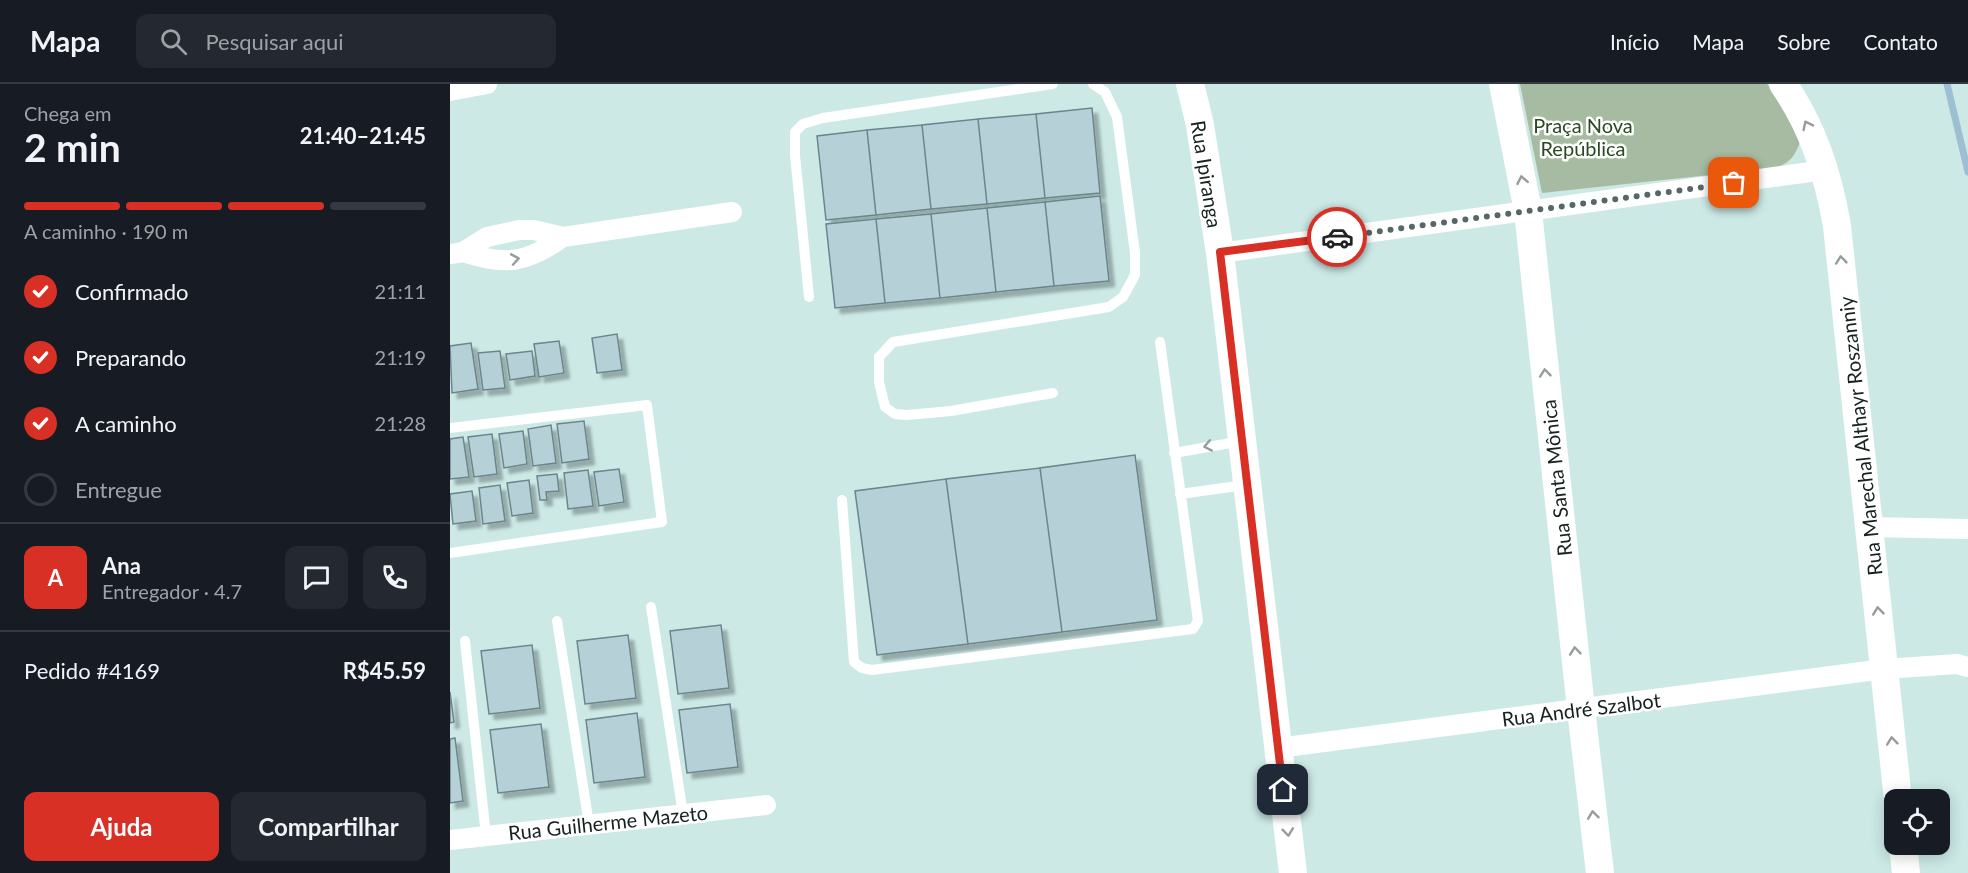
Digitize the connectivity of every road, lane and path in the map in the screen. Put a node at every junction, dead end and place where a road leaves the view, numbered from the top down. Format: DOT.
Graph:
graph roads {
  1 [pos="488,84"];
  2 [pos="966,84"];
  3 [pos="1053,84"];
  4 [pos="1093,84"];
  5 [pos="1191,84"];
  6 [pos="1503,84"];
  7 [pos="1782,84"];
  8 [pos="450,91"];
  9 [pos="968,96"];
  10 [pos="1825,170"];
  11 [pos="1528,211"];
  12 [pos="732,212"];
  13 [pos="563,237"];
  14 [pos="1220,252"];
  15 [pos="456,253"];
  16 [pos="809,297"];
  17 [pos="1160,342"];
  18 [pos="1053,393"];
  19 [pos="450,428"];
  20 [pos="1242,441"];
  21 [pos="1174,453"];
  22 [pos="1247,485"];
  23 [pos="1180,494"];
  24 [pos="842,500"];
  25 [pos="1869,527"];
  26 [pos="1968,529"];
  27 [pos="450,554"];
  28 [pos="651,607"];
  29 [pos="557,621"];
  30 [pos="465,641"];
  31 [pos="1968,667"];
  32 [pos="1884,669"];
  33 [pos="1581,709"];
  34 [pos="1278,748"];
  35 [pos="1897,789"];
  36 [pos="766,805"];
  37 [pos="683,814"];
  38 [pos="589,824"];
  39 [pos="486,836"];
  40 [pos="450,840"];
  41 [pos="1904,855"];
  42 [pos="1293,873"];
  43 [pos="1600,873"];
  44 [pos="1906,873"];
  1 -- 8 [label="street"];
  2 -- 9 [label="lane"];
  3 -- 9 [label="lane"];
  4 -- 18 [label="lane"];
  5 -- 14 [label="main road, Rua Ipiranga"];
  11 -- 6 [label="main road, Rua Santa Mônica, one-way"];
  10 -- 7 [label="main road, Rua Marechal Althayr Roszanniy, one-way"];
  9 -- 16 [label="lane"];
  10 -- 11 [label="street"];
  25 -- 10 [label="main road, Rua Marechal Althayr Roszanniy, one-way"];
  11 -- 14 [label="street"];
  33 -- 11 [label="main road, Rua Santa Mônica, one-way"];
  12 -- 13 [label="street"];
  13 -- 15 [label="street"];
  15 -- 13 [label="street, one-way"];
  14 -- 20 [label="main road, Rua Ipiranga"];
  17 -- 21 [label="lane"];
  19 -- 27 [label="lane"];
  20 -- 21 [label="lane, one-way"];
  20 -- 22 [label="main road, Rua Ipiranga"];
  21 -- 23 [label="lane"];
  22 -- 23 [label="lane"];
  22 -- 34 [label="main road, Rua Ipiranga"];
  23 -- 24 [label="lane"];
  25 -- 26 [label="street"];
  32 -- 25 [label="main road, Rua Marechal Althayr Roszanniy, one-way"];
  28 -- 37 [label="lane"];
  29 -- 38 [label="lane"];
  30 -- 39 [label="lane"];
  31 -- 32 [label="street, Rua André Szalbot"];
  32 -- 33 [label="street, Rua André Szalbot"];
  35 -- 32 [label="main road, Rua Marechal Althayr Roszanniy, one-way"];
  33 -- 34 [label="street, Rua André Szalbot"];
  43 -- 33 [label="main road, Rua Santa Mônica, one-way"];
  34 -- 42 [label="main road, Rua Ipiranga, one-way"];
  36 -- 37 [label="street, Rua Guilherme Mazeto"];
  37 -- 38 [label="street, Rua Guilherme Mazeto"];
  38 -- 39 [label="street, Rua Guilherme Mazeto"];
  39 -- 40 [label="street, Rua Guilherme Mazeto"];
  41 -- 44 [label="main road"];
}
